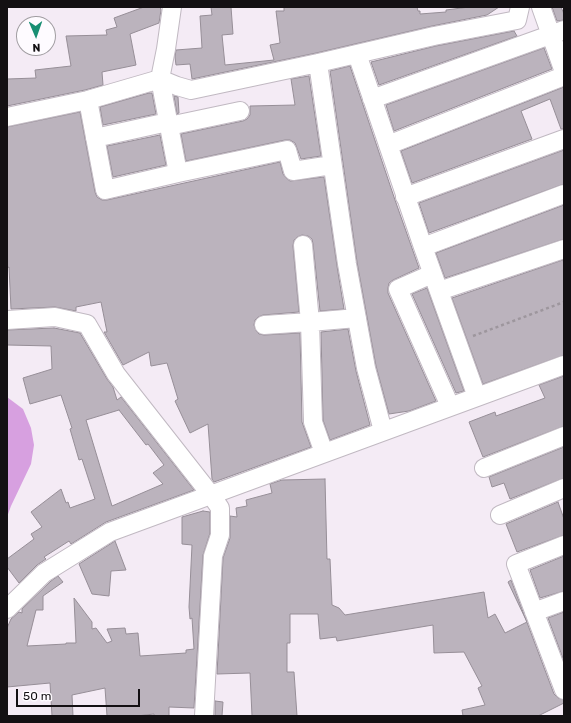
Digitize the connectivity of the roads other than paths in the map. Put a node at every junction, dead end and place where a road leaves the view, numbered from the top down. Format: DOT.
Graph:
graph roads {
  1 [pos="172,7"];
  2 [pos="520,7"];
  3 [pos="540,7"];
  4 [pos="557,33"];
  5 [pos="357,54"];
  6 [pos="318,63"];
  7 [pos="564,72"];
  8 [pos="564,76"];
  9 [pos="160,79"];
  10 [pos="372,99"];
  11 [pos="88,100"];
  12 [pos="240,111"];
  13 [pos="7,117"];
  14 [pos="168,124"];
  15 [pos="95,138"];
  16 [pos="564,139"];
  17 [pos="388,145"];
  18 [pos="332,165"];
  19 [pos="178,173"];
  20 [pos="564,194"];
  21 [pos="405,197"];
  22 [pos="303,245"];
  23 [pos="423,247"];
  24 [pos="564,249"];
  25 [pos="432,274"];
  26 [pos="438,291"];
  27 [pos="357,318"];
  28 [pos="7,320"];
  29 [pos="310,322"];
  30 [pos="264,325"];
  31 [pos="564,365"];
  32 [pos="477,397"];
  33 [pos="450,406"];
  34 [pos="383,431"];
  35 [pos="564,436"];
  36 [pos="324,453"];
  37 [pos="484,468"];
  38 [pos="564,488"];
  39 [pos="211,495"];
  40 [pos="500,515"];
  41 [pos="564,545"];
  42 [pos="564,601"];
  43 [pos="7,609"];
  44 [pos="534,612"];
  45 [pos="558,660"];
  46 [pos="564,690"];
  47 [pos="204,716"];
  1 -- 9 [label="street"];
  2 -- 5 [label="street"];
  3 -- 4 [label="street"];
  4 -- 7 [label="street"];
  4 -- 10 [label="street"];
  5 -- 6 [label="street"];
  5 -- 10 [label="street"];
  6 -- 9 [label="street"];
  6 -- 18 [label="street"];
  8 -- 17 [label="street"];
  9 -- 11 [label="street"];
  9 -- 14 [label="street"];
  10 -- 17 [label="street"];
  11 -- 13 [label="street"];
  11 -- 15 [label="street"];
  12 -- 14 [label="street"];
  14 -- 15 [label="street"];
  14 -- 19 [label="street"];
  15 -- 19 [label="street"];
  16 -- 21 [label="street"];
  17 -- 21 [label="street"];
  18 -- 19 [label="street"];
  18 -- 27 [label="street"];
  20 -- 23 [label="street"];
  21 -- 23 [label="street"];
  22 -- 29 [label="street"];
  23 -- 25 [label="street"];
  24 -- 26 [label="street"];
  25 -- 26 [label="street"];
  25 -- 33 [label="street"];
  26 -- 32 [label="street"];
  27 -- 29 [label="street"];
  27 -- 34 [label="street"];
  28 -- 39 [label="street"];
  29 -- 30 [label="street"];
  29 -- 36 [label="street"];
  31 -- 32 [label="street"];
  32 -- 33 [label="street"];
  33 -- 34 [label="street"];
  34 -- 36 [label="street"];
  35 -- 37 [label="street"];
  36 -- 39 [label="street"];
  38 -- 40 [label="street"];
  39 -- 43 [label="street"];
  39 -- 47 [label="street"];
  41 -- 44 [label="street"];
  42 -- 44 [label="street"];
  44 -- 45 [label="street"];
  45 -- 46 [label="street"];
}
